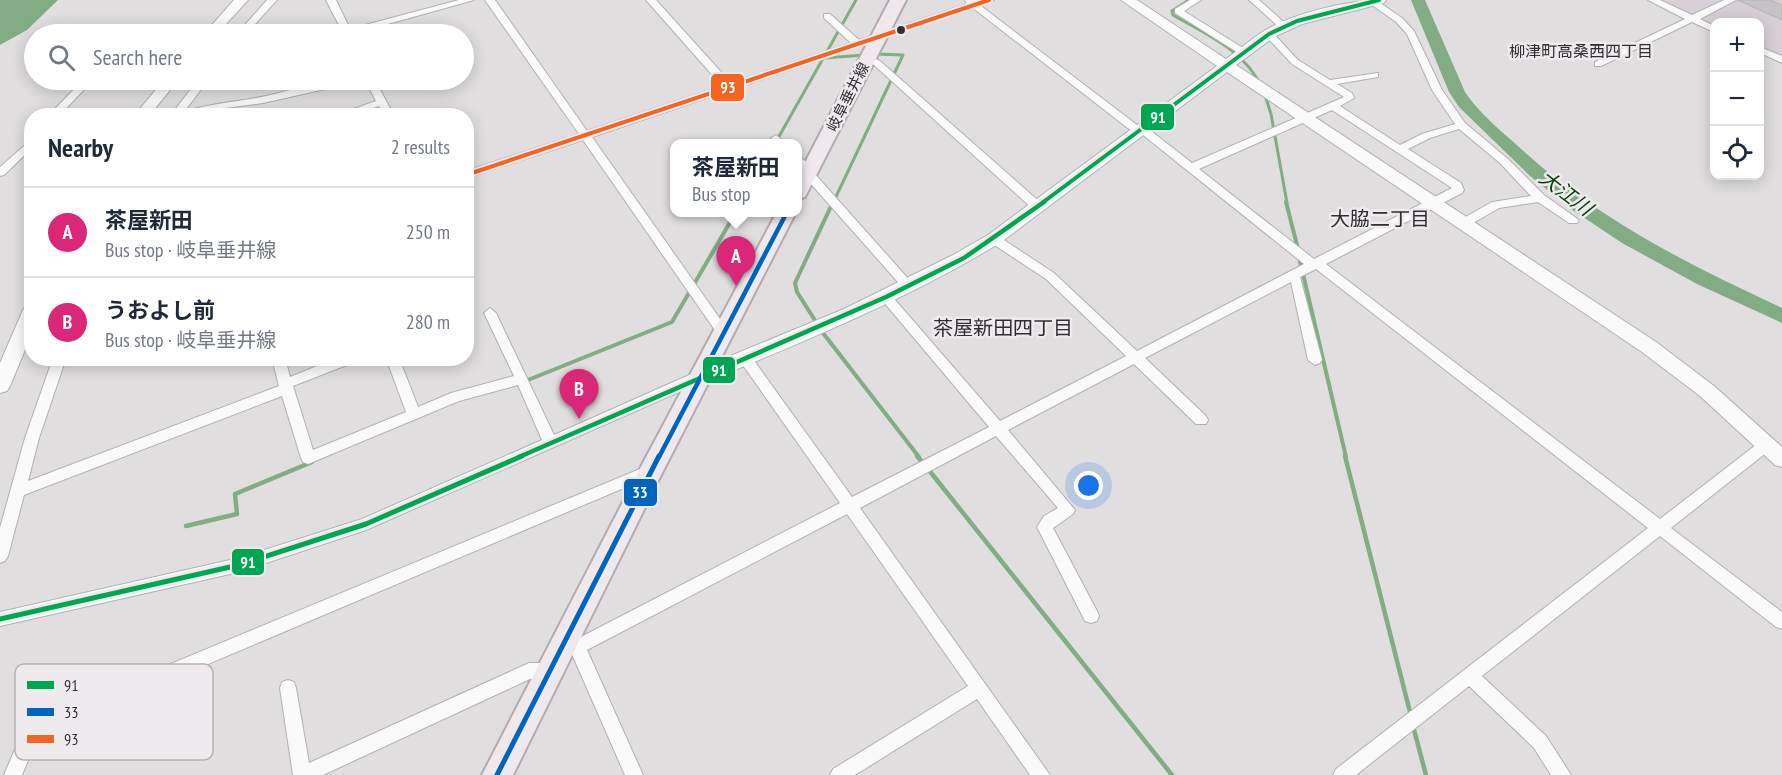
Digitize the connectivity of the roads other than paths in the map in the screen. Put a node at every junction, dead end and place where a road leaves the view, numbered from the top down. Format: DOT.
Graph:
graph roads {
  1 [pos="241,0"];
  2 [pos="272,0"];
  3 [pos="331,0"];
  4 [pos="468,0"];
  5 [pos="490,0"];
  6 [pos="651,0"];
  7 [pos="898,0"];
  8 [pos="989,0"];
  9 [pos="1128,0"];
  10 [pos="1196,0"];
  11 [pos="1254,0"];
  12 [pos="1377,0"];
  13 [pos="1653,0"];
  14 [pos="1731,0"];
  15 [pos="971,3"];
  16 [pos="827,16"];
  17 [pos="1693,19"];
  18 [pos="219,24"];
  19 [pos="250,24"];
  20 [pos="342,24"];
  21 [pos="382,24"];
  22 [pos="1283,26"];
  23 [pos="1710,27"];
  24 [pos="1269,34"];
  25 [pos="879,37"];
  26 [pos="862,51"];
  27 [pos="1243,52"];
  28 [pos="1764,52"];
  29 [pos="1782,60"];
  30 [pos="1598,64"];
  31 [pos="1226,65"];
  32 [pos="1374,75"];
  33 [pos="1329,84"];
  34 [pos="729,87"];
  35 [pos="78,90"];
  36 [pos="163,90"];
  37 [pos="195,90"];
  38 [pos="307,90"];
  39 [pos="375,90"];
  40 [pos="382,102"];
  41 [pos="1333,106"];
  42 [pos="61,108"];
  43 [pos="148,108"];
  44 [pos="181,108"];
  45 [pos="205,108"];
  46 [pos="364,108"];
  47 [pos="385,108"];
  48 [pos="1304,117"];
  49 [pos="1461,125"];
  50 [pos="1140,130"];
  51 [pos="585,135"];
  52 [pos="1400,149"];
  53 [pos="24,150"];
  54 [pos="1191,168"];
  55 [pos="805,169"];
  56 [pos="474,172"];
  57 [pos="0,173"];
  58 [pos="1540,198"];
  59 [pos="1433,203"];
  60 [pos="1038,207"];
  61 [pos="786,217"];
  62 [pos="1573,220"];
  63 [pos="1464,223"];
  64 [pos="994,239"];
  65 [pos="1316,264"];
  66 [pos="1292,276"];
  67 [pos="908,286"];
  68 [pos="886,297"];
  69 [pos="490,313"];
  70 [pos="24,329"];
  71 [pos="724,333"];
  72 [pos="745,358"];
  73 [pos="1136,358"];
  74 [pos="1315,360"];
  75 [pos="57,366"];
  76 [pos="281,366"];
  77 [pos="333,366"];
  78 [pos="395,366"];
  79 [pos="701,376"];
  80 [pos="522,379"];
  81 [pos="0,386"];
  82 [pos="286,386"];
  83 [pos="414,414"];
  84 [pos="1201,420"];
  85 [pos="998,429"];
  86 [pos="550,443"];
  87 [pos="1766,445"];
  88 [pos="1782,459"];
  89 [pos="651,470"];
  90 [pos="18,491"];
  91 [pos="849,505"];
  92 [pos="1660,526"];
  93 [pos="0,556"];
  94 [pos="1091,616"];
  95 [pos="0,619"];
  96 [pos="1782,622"];
  97 [pos="572,644"];
  98 [pos="189,664"];
  99 [pos="550,671"];
  100 [pos="1469,675"];
  101 [pos="288,688"];
  102 [pos="979,688"];
  103 [pos="19,760"];
  104 [pos="13,775"];
  105 [pos="302,775"];
  106 [pos="497,775"];
  107 [pos="634,775"];
  108 [pos="839,775"];
  109 [pos="1041,775"];
  110 [pos="1342,775"];
  111 [pos="1562,775"];
  1 -- 18 [label="street"];
  2 -- 19 [label="street"];
  3 -- 20 [label="street"];
  4 -- 21 [label="street"];
  5 -- 51 [label="street"];
  6 -- 34 [label="street"];
  7 -- 25 [label="main road, 岐阜垂井線"];
  8 -- 15 [label="street"];
  9 -- 31 [label="street"];
  10 -- 27 [label="street"];
  11 -- 22 [label="street"];
  12 -- 22 [label="street"];
  12 -- 49 [label="street"];
  13 -- 17 [label="street"];
  14 -- 17 [label="street"];
  15 -- 25 [label="street"];
  15 -- 50 [label="street"];
  16 -- 26 [label="street"];
  17 -- 23 [label="street"];
  17 -- 30 [label="street"];
  22 -- 24 [label="street"];
  24 -- 27 [label="street"];
  24 -- 33 [label="street"];
  25 -- 26 [label="main road, 岐阜垂井線"];
  26 -- 34 [label="street"];
  26 -- 55 [label="main road, 岐阜垂井線"];
  26 -- 60 [label="street"];
  27 -- 31 [label="street"];
  28 -- 29 [label="street"];
  31 -- 48 [label="street"];
  31 -- 50 [label="street"];
  32 -- 33 [label="street"];
  33 -- 41 [label="street"];
  34 -- 51 [label="street"];
  35 -- 42 [label="street"];
  36 -- 43 [label="street"];
  37 -- 44 [label="street"];
  38 -- 45 [label="street"];
  39 -- 40 [label="street"];
  40 -- 46 [label="street"];
  40 -- 47 [label="street"];
  41 -- 48 [label="street"];
  41 -- 52 [label="street"];
  48 -- 54 [label="street"];
  48 -- 59 [label="street"];
  49 -- 52 [label="street"];
  49 -- 58 [label="street"];
  50 -- 54 [label="street"];
  50 -- 60 [label="street"];
  51 -- 56 [label="street"];
  51 -- 71 [label="street"];
  52 -- 59 [label="street"];
  53 -- 57 [label="street"];
  54 -- 65 [label="street"];
  55 -- 67 [label="street"];
  58 -- 62 [label="street"];
  58 -- 63 [label="street"];
  59 -- 63 [label="street"];
  59 -- 65 [label="street"];
  60 -- 64 [label="street"];
  61 -- 71 [label="main road"];
  63 -- 87 [label="street"];
  64 -- 67 [label="street"];
  64 -- 73 [label="street"];
  65 -- 66 [label="street"];
  65 -- 92 [label="street"];
  66 -- 73 [label="street"];
  66 -- 74 [label="street"];
  67 -- 68 [label="street"];
  68 -- 72 [label="street"];
  68 -- 85 [label="street"];
  69 -- 80 [label="street"];
  70 -- 81 [label="street"];
  71 -- 79 [label="main road"];
  72 -- 79 [label="street"];
  72 -- 91 [label="street"];
  73 -- 84 [label="street"];
  73 -- 85 [label="street"];
  75 -- 90 [label="street"];
  76 -- 82 [label="street"];
  77 -- 82 [label="street"];
  78 -- 83 [label="street"];
  79 -- 86 [label="street"];
  79 -- 89 [label="main road"];
  80 -- 83 [label="street"];
  80 -- 86 [label="street"];
  82 -- 83 [label="street"];
  82 -- 90 [label="street"];
  85 -- 91 [label="street"];
  85 -- 94 [label="street"];
  86 -- 95 [label="street"];
  87 -- 88 [label="street"];
  87 -- 92 [label="street"];
  89 -- 97 [label="main road"];
  89 -- 98 [label="street"];
  90 -- 93 [label="street"];
  91 -- 97 [label="street"];
  91 -- 102 [label="street"];
  92 -- 96 [label="street"];
  92 -- 100 [label="street"];
  97 -- 99 [label="main road"];
  97 -- 107 [label="street"];
  99 -- 105 [label="street"];
  99 -- 106 [label="main road"];
  100 -- 110 [label="street"];
  100 -- 111 [label="street"];
  101 -- 105 [label="street"];
  102 -- 108 [label="street"];
  102 -- 109 [label="street"];
  103 -- 104 [label="street"];
}
